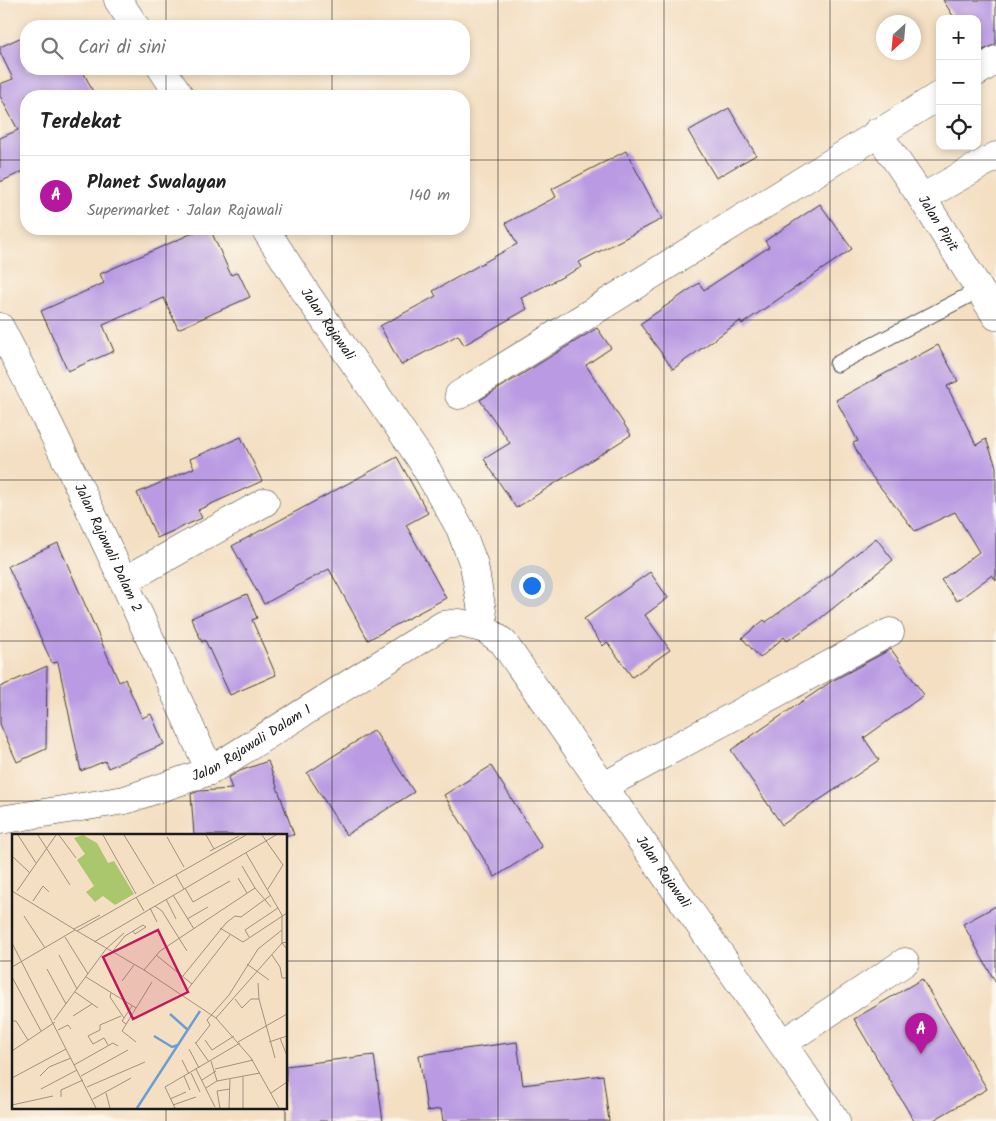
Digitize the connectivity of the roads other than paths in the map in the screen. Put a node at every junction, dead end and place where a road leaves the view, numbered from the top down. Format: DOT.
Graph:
graph roads {
  1 [pos="118,0"];
  2 [pos="131,20"];
  3 [pos="996,60"];
  4 [pos="981,69"];
  5 [pos="166,75"];
  6 [pos="176,90"];
  7 [pos="936,97"];
  8 [pos="878,132"];
  9 [pos="996,156"];
  10 [pos="922,198"];
  11 [pos="269,235"];
  12 [pos="979,290"];
  13 [pos="996,316"];
  14 [pos="0,327"];
  15 [pos="837,364"];
  16 [pos="459,395"];
  17 [pos="265,502"];
  18 [pos="124,581"];
  19 [pos="484,629"];
  20 [pos="890,632"];
  21 [pos="210,771"];
  22 [pos="604,786"];
  23 [pos="0,820"];
  24 [pos="905,962"];
  25 [pos="783,1043"];
  26 [pos="836,1121"];
  1 -- 2 [label="street"];
  3 -- 4 [label="street"];
  5 -- 6 [label="street"];
  7 -- 8 [label="street"];
  8 -- 10 [label="street, Jalan Pipit"];
  8 -- 16 [label="street"];
  9 -- 10 [label="street"];
  10 -- 12 [label="street, Jalan Pipit"];
  11 -- 19 [label="street, Jalan Rajawali"];
  12 -- 13 [label="street, Jalan Pipit"];
  12 -- 15 [label="lane"];
  14 -- 18 [label="street, Jalan Rajawali Dalam 2"];
  17 -- 18 [label="street"];
  18 -- 21 [label="street, Jalan Rajawali Dalam 2"];
  19 -- 21 [label="street, Jalan Rajawali Dalam 1"];
  19 -- 22 [label="street, Jalan Rajawali"];
  20 -- 22 [label="street"];
  21 -- 23 [label="street, Jalan Rajawali Dalam 1"];
  22 -- 25 [label="street, Jalan Rajawali"];
  24 -- 25 [label="street"];
  25 -- 26 [label="street, Jalan Rajawali"];
}
